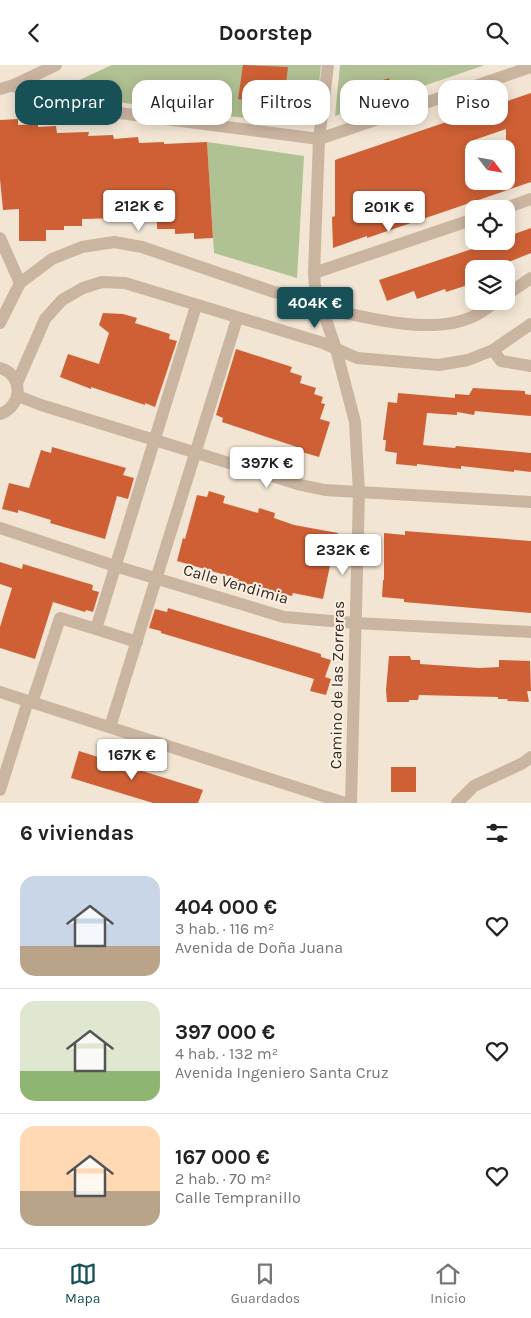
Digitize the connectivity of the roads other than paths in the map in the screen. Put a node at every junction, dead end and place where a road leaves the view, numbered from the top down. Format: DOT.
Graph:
graph roads {
  1 [pos="56,65"];
  2 [pos="328,65"];
  3 [pos="531,67"];
  4 [pos="14,85"];
  5 [pos="0,89"];
  6 [pos="319,139"];
  7 [pos="531,199"];
  8 [pos="515,205"];
  9 [pos="465,222"];
  10 [pos="0,238"];
  11 [pos="314,273"];
  12 [pos="531,278"];
  13 [pos="20,283"];
  14 [pos="515,289"];
  15 [pos="320,304"];
  16 [pos="196,306"];
  17 [pos="484,310"];
  18 [pos="237,319"];
  19 [pos="0,323"];
  20 [pos="531,324"];
  21 [pos="336,349"];
  22 [pos="493,350"];
  23 [pos="531,365"];
  24 [pos="0,368"];
  25 [pos="17,383"];
  26 [pos="18,396"];
  27 [pos="1,416"];
  28 [pos="154,440"];
  29 [pos="195,453"];
  30 [pos="359,493"];
  31 [pos="531,502"];
  32 [pos="0,528"];
  33 [pos="115,566"];
  34 [pos="157,579"];
  35 [pos="355,623"];
  36 [pos="96,629"];
  37 [pos="531,632"];
  38 [pos="137,642"];
  39 [pos="0,692"];
  40 [pos="30,702"];
  41 [pos="110,727"];
  42 [pos="531,757"];
  43 [pos="0,790"];
  44 [pos="345,803"];
  45 [pos="351,803"];
  46 [pos="458,803"];
  1 -- 4 [label="street"];
  2 -- 6 [label="street, Camino de las Zorreras"];
  3 -- 6 [label="street"];
  4 -- 5 [label="street"];
  4 -- 6 [label="street"];
  6 -- 11 [label="street, Camino de las Zorreras"];
  7 -- 8 [label="street"];
  9 -- 11 [label="street"];
  10 -- 13 [label="street"];
  11 -- 15 [label="street, Camino de las Zorreras"];
  12 -- 14 [label="street"];
  13 -- 15 [label="street"];
  13 -- 19 [label="street"];
  15 -- 17 [label="street"];
  15 -- 21 [label="street, Camino de las Zorreras"];
  16 -- 18 [label="street"];
  16 -- 25 [label="street"];
  16 -- 28 [label="street"];
  18 -- 21 [label="street"];
  18 -- 29 [label="street"];
  20 -- 22 [label="street"];
  21 -- 22 [label="street"];
  21 -- 30 [label="street, Camino de las Zorreras"];
  22 -- 23 [label="street"];
  24 -- 25 [label="street"];
  25 -- 26 [label="street"];
  26 -- 27 [label="street"];
  26 -- 28 [label="street"];
  28 -- 29 [label="street"];
  28 -- 33 [label="street"];
  29 -- 30 [label="street"];
  29 -- 34 [label="street"];
  30 -- 31 [label="street"];
  30 -- 35 [label="street, Camino de las Zorreras"];
  32 -- 33 [label="street, Calle Vendimia"];
  33 -- 34 [label="street, Calle Vendimia"];
  33 -- 36 [label="street"];
  34 -- 35 [label="street, Calle Vendimia"];
  34 -- 38 [label="street"];
  35 -- 37 [label="street, Calle Vendimia"];
  35 -- 45 [label="street, Camino de las Zorreras"];
  36 -- 38 [label="street"];
  36 -- 40 [label="street"];
  38 -- 41 [label="street"];
  39 -- 40 [label="street"];
  40 -- 41 [label="street"];
  40 -- 43 [label="street"];
  41 -- 44 [label="street"];
  42 -- 46 [label="street"];
}
